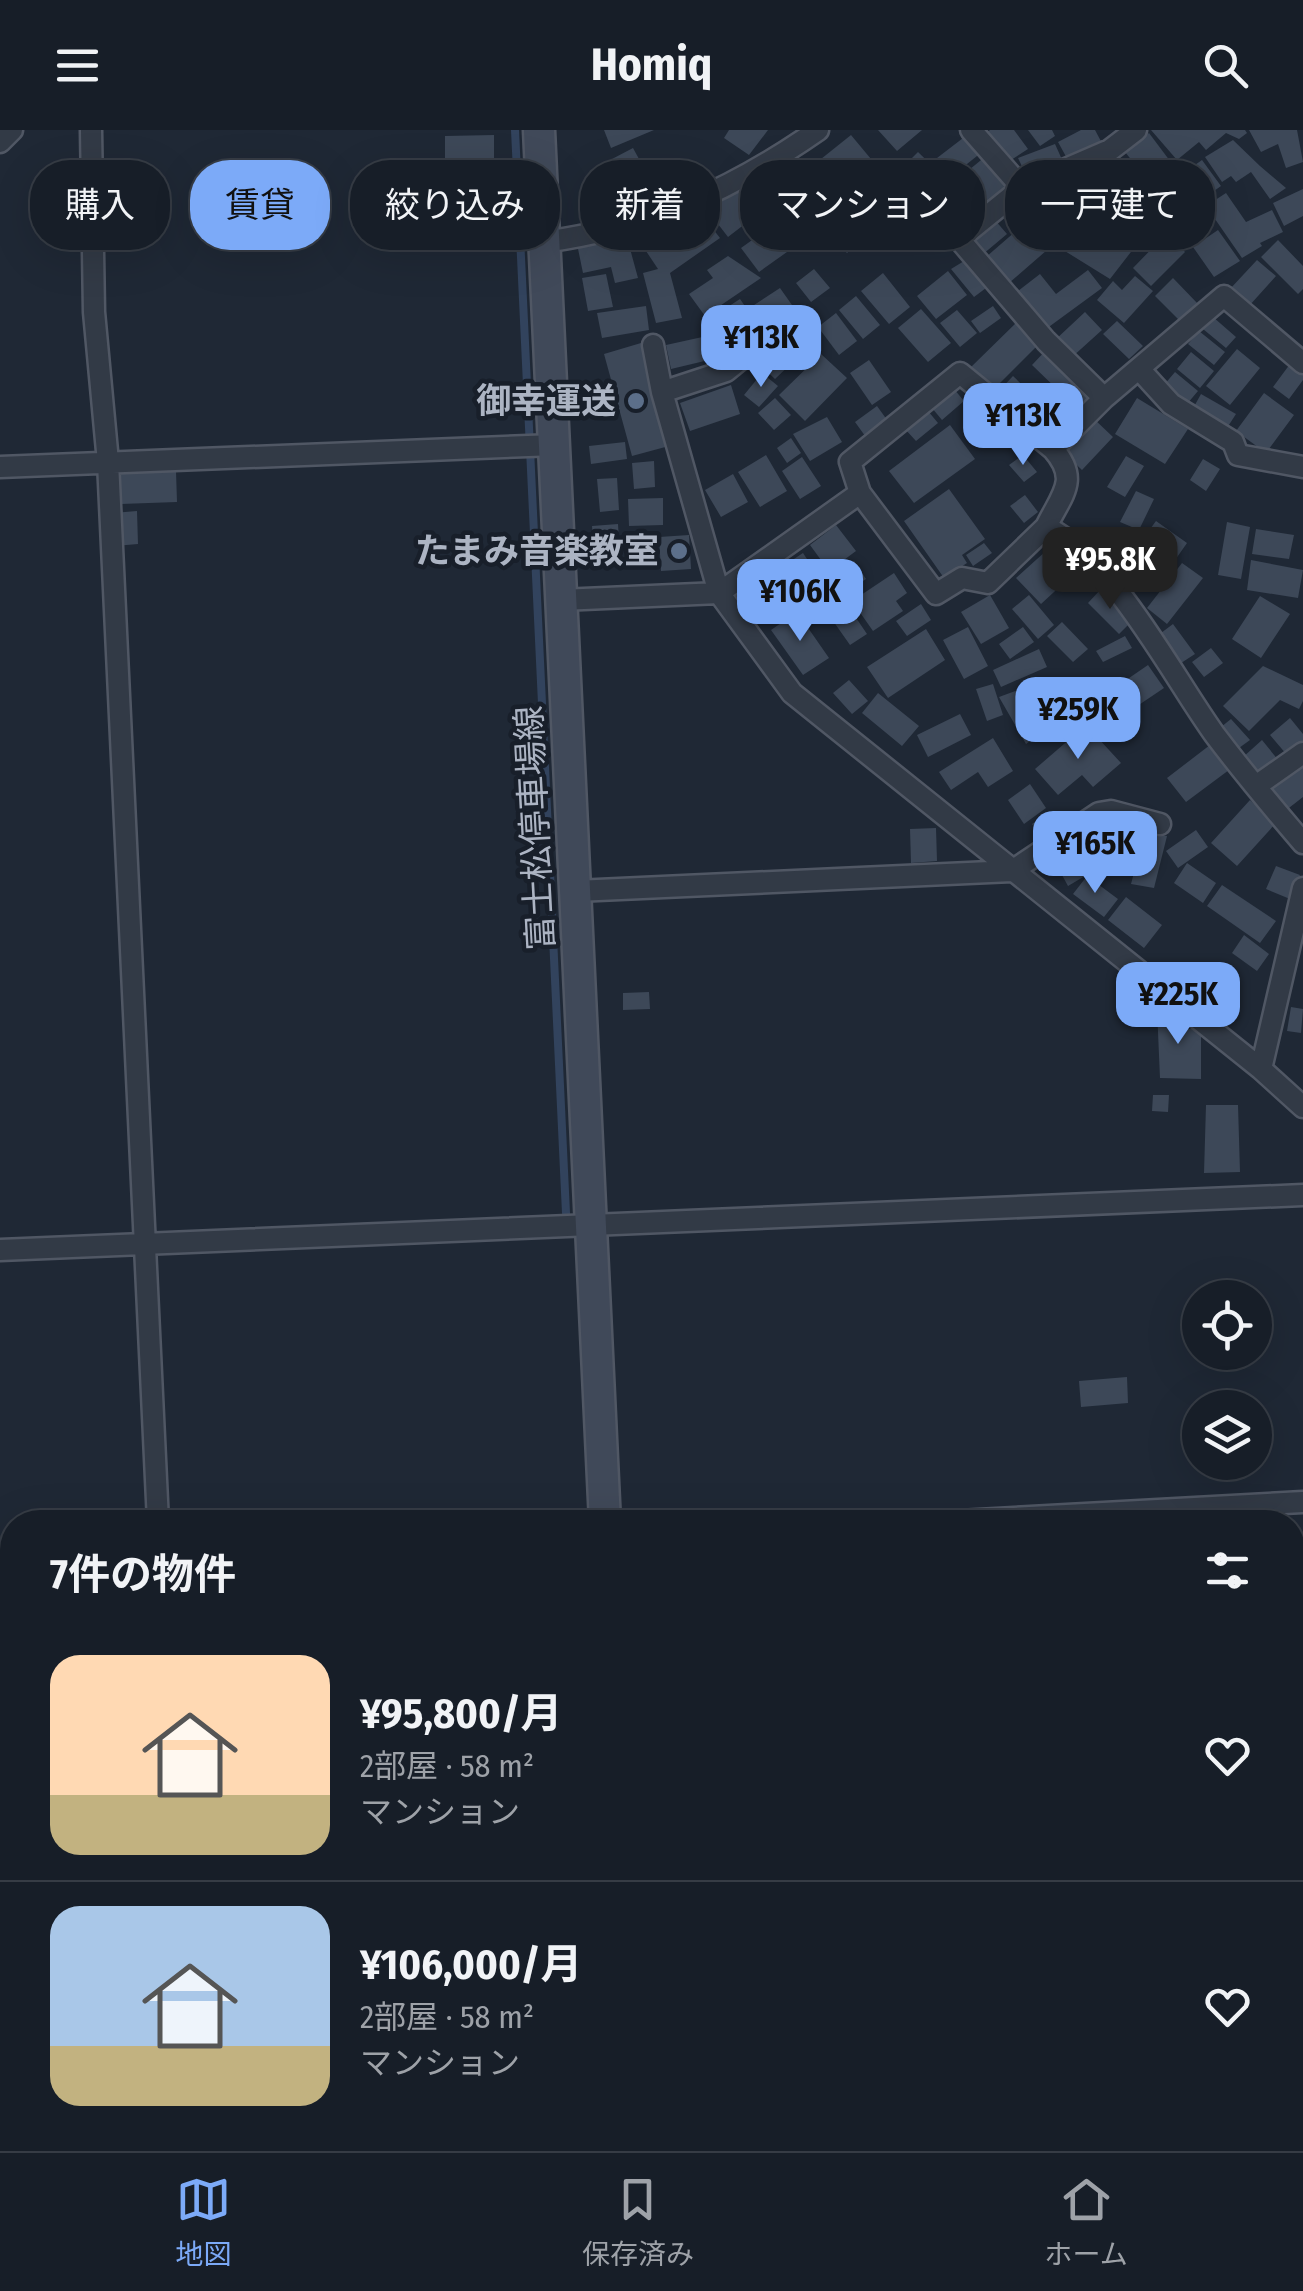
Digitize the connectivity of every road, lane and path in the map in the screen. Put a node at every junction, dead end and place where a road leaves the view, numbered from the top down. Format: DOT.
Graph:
graph roads {
  1 [pos="12,130"];
  2 [pos="91,130"];
  3 [pos="539,130"];
  4 [pos="818,130"];
  5 [pos="971,130"];
  6 [pos="1136,130"];
  7 [pos="0,142"];
  8 [pos="540,160"];
  9 [pos="1087,160"];
  10 [pos="1005,169"];
  11 [pos="1005,202"];
  12 [pos="560,240"];
  13 [pos="544,250"];
  14 [pos="791,318"];
  15 [pos="653,345"];
  16 [pos="1303,363"];
  17 [pos="1140,370"];
  18 [pos="662,392"];
  19 [pos="1104,398"];
  20 [pos="550,445"];
  21 [pos="1053,449"];
  22 [pos="108,462"];
  23 [pos="0,467"];
  24 [pos="1303,467"];
  25 [pos="860,493"];
  26 [pos="1046,527"];
  27 [pos="719,593"];
  28 [pos="561,600"];
  29 [pos="1303,753"];
  30 [pos="1256,786"];
  31 [pos="1160,824"];
  32 [pos="1303,843"];
  33 [pos="1012,872"];
  34 [pos="1303,888"];
  35 [pos="576,891"];
  36 [pos="1260,1069"];
  37 [pos="1303,1107"];
  38 [pos="1303,1196"];
  39 [pos="592,1225"];
  40 [pos="142,1244"];
  41 [pos="0,1250"];
  42 [pos="1303,1502"];
  43 [pos="157,1510"];
  44 [pos="604,1510"];
  45 [pos="1158,1510"];
  1 -- 7 [label="street"];
  2 -- 22 [label="street"];
  3 -- 8 [label="main road, 富士松停車場線"];
  4 -- 12 [label="street"];
  5 -- 10 [label="street"];
  6 -- 9 [label="street"];
  11 -- 19 [label="street"];
  13 -- 20 [label="main road, 富士松停車場線"];
  14 -- 18 [label="street"];
  15 -- 18 [label="street"];
  16 -- 17 [label="street"];
  17 -- 19 [label="street"];
  17 -- 24 [label="street"];
  18 -- 27 [label="street"];
  19 -- 21 [label="street"];
  20 -- 22 [label="street"];
  20 -- 28 [label="main road, 富士松停車場線"];
  21 -- 25 [label="street"];
  21 -- 26 [label="street"];
  22 -- 23 [label="street"];
  22 -- 40 [label="street"];
  25 -- 26 [label="street"];
  25 -- 27 [label="street"];
  26 -- 30 [label="street"];
  27 -- 28 [label="street"];
  27 -- 33 [label="street"];
  28 -- 35 [label="main road, 富士松停車場線"];
  29 -- 30 [label="street"];
  30 -- 32 [label="street"];
  31 -- 33 [label="street"];
  33 -- 35 [label="street"];
  33 -- 36 [label="street"];
  34 -- 36 [label="street"];
  35 -- 39 [label="main road, 富士松停車場線"];
  36 -- 37 [label="street"];
  38 -- 39 [label="street"];
  39 -- 40 [label="street"];
  39 -- 44 [label="main road, 富士松停車場線"];
  40 -- 41 [label="street"];
  40 -- 43 [label="street"];
  42 -- 45 [label="street"];
}
